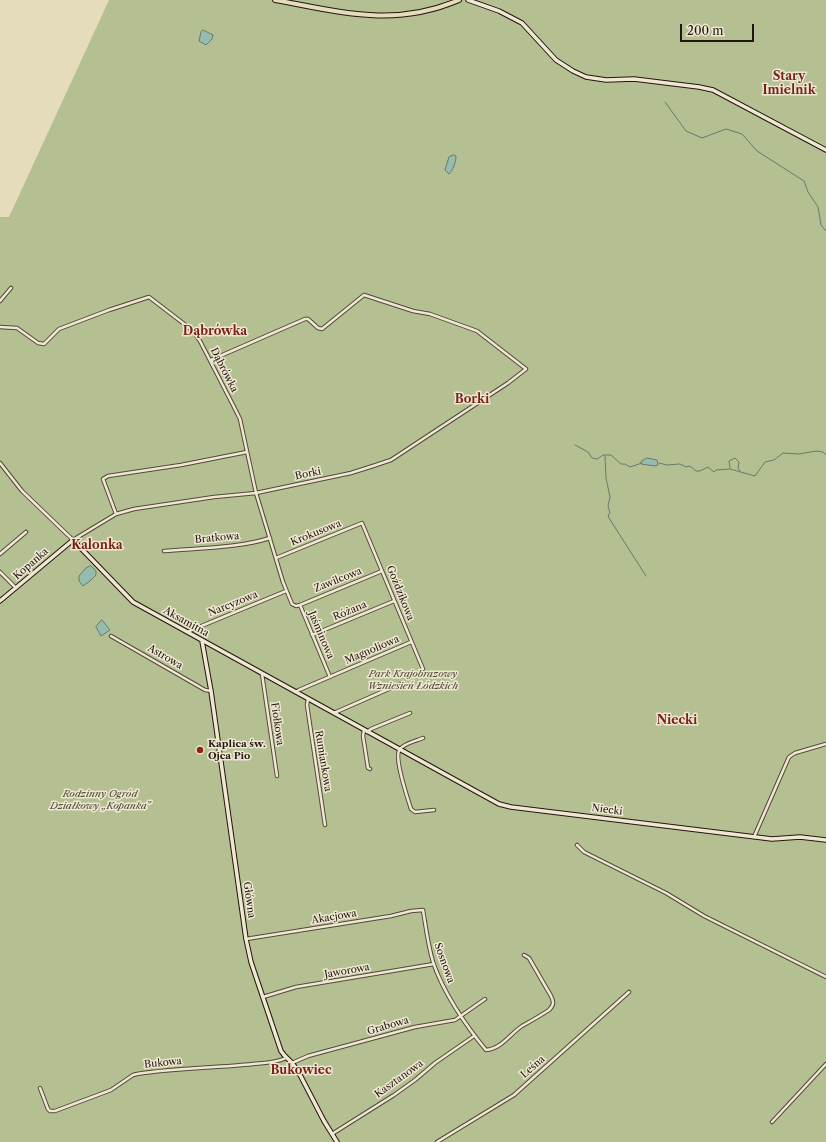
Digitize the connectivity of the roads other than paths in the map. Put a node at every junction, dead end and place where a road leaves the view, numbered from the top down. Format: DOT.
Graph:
graph roads {
  1 [pos="275,0"];
  2 [pos="458,0"];
  3 [pos="468,0"];
  4 [pos="826,150"];
  5 [pos="11,288"];
  6 [pos="0,301"];
  7 [pos="0,327"];
  8 [pos="211,360"];
  9 [pos="247,452"];
  10 [pos="0,463"];
  11 [pos="256,493"];
  12 [pos="116,514"];
  13 [pos="362,523"];
  14 [pos="26,532"];
  15 [pos="270,538"];
  16 [pos="73,540"];
  17 [pos="164,551"];
  18 [pos="0,554"];
  19 [pos="276,558"];
  20 [pos="382,571"];
  21 [pos="0,572"];
  22 [pos="16,588"];
  23 [pos="286,591"];
  24 [pos="0,601"];
  25 [pos="394,601"];
  26 [pos="300,605"];
  27 [pos="186,632"];
  28 [pos="312,635"];
  29 [pos="111,636"];
  30 [pos="202,641"];
  31 [pos="412,642"];
  32 [pos="423,669"];
  33 [pos="262,674"];
  34 [pos="330,677"];
  35 [pos="400,684"];
  36 [pos="211,692"];
  37 [pos="295,692"];
  38 [pos="308,699"];
  39 [pos="333,713"];
  40 [pos="410,713"];
  41 [pos="366,731"];
  42 [pos="423,738"];
  43 [pos="826,744"];
  44 [pos="400,749"];
  45 [pos="370,770"];
  46 [pos="277,776"];
  47 [pos="434,810"];
  48 [pos="325,824"];
  49 [pos="754,837"];
  50 [pos="826,840"];
  51 [pos="577,845"];
  52 [pos="423,910"];
  53 [pos="246,939"];
  54 [pos="524,955"];
  55 [pos="434,964"];
  56 [pos="826,977"];
  57 [pos="629,992"];
  58 [pos="263,996"];
  59 [pos="485,999"];
  60 [pos="462,1016"];
  61 [pos="474,1036"];
  62 [pos="286,1058"];
  63 [pos="292,1063"];
  64 [pos="826,1064"];
  65 [pos="40,1088"];
  66 [pos="772,1122"];
  67 [pos="332,1134"];
  68 [pos="337,1142"];
  69 [pos="437,1142"];
  1 -- 2 [label="main road"];
  3 -- 4 [label="street"];
  5 -- 6 [label="street"];
  7 -- 8 [label="street, Dąbrówka"];
  8 -- 9 [label="street, Dąbrówka"];
  8 -- 11 [label="street, Borki"];
  9 -- 11 [label="street, Dąbrówka"];
  9 -- 12 [label="street"];
  10 -- 16 [label="street, Aksamitna"];
  11 -- 12 [label="street, Borki"];
  11 -- 15 [label="street, Dąbrówka"];
  12 -- 16 [label="street, Borki"];
  13 -- 19 [label="street, Krokusowa"];
  13 -- 20 [label="street, Goździkowa"];
  14 -- 18 [label="street"];
  15 -- 17 [label="street, Bratkowa"];
  15 -- 19 [label="street, Jaśminowa"];
  16 -- 22 [label="street, Kopanka"];
  16 -- 27 [label="street, Aksamitna"];
  19 -- 23 [label="street, Jaśminowa"];
  20 -- 25 [label="street, Goździkowa"];
  20 -- 26 [label="street, Zawilcowa"];
  21 -- 22 [label="street"];
  22 -- 24 [label="street, Kopanka"];
  23 -- 26 [label="street, Jaśminowa"];
  23 -- 27 [label="street, Narcyzowa"];
  25 -- 28 [label="street, Różana"];
  25 -- 31 [label="street, Goździkowa"];
  26 -- 28 [label="street, Jaśminowa"];
  27 -- 30 [label="street, Aksamitna"];
  28 -- 34 [label="street, Jaśminowa"];
  29 -- 36 [label="street, Astrowa"];
  30 -- 33 [label="street, Aksamitna"];
  30 -- 36 [label="street, Główna"];
  31 -- 32 [label="street, Goździkowa"];
  31 -- 34 [label="street, Magnoliowa"];
  33 -- 37 [label="street, Aksamitna"];
  33 -- 46 [label="street, Fiołkowa"];
  34 -- 37 [label="street, Magnoliowa"];
  35 -- 39 [label="street"];
  36 -- 53 [label="street, Główna"];
  37 -- 38 [label="street, Aksamitna"];
  38 -- 39 [label="street, Aksamitna"];
  38 -- 48 [label="street, Rumiankowa"];
  39 -- 41 [label="street, Aksamitna"];
  40 -- 41 [label="street"];
  41 -- 44 [label="street, Aksamitna"];
  41 -- 45 [label="street"];
  42 -- 44 [label="street"];
  43 -- 49 [label="street"];
  44 -- 47 [label="street"];
  44 -- 49 [label="street, Niecki"];
  49 -- 50 [label="street, Niecki"];
  51 -- 56 [label="street"];
  52 -- 53 [label="street, Akacjowa"];
  52 -- 55 [label="street, Sosnowa"];
  53 -- 58 [label="street, Główna"];
  54 -- 61 [label="street"];
  55 -- 58 [label="street, Jaworowa"];
  55 -- 60 [label="street, Sosnowa"];
  57 -- 69 [label="street, Leśna"];
  58 -- 62 [label="street, Główna"];
  59 -- 60 [label="street, Grabowa"];
  60 -- 61 [label="street"];
  60 -- 63 [label="street, Grabowa"];
  61 -- 67 [label="street, Kasztanowa"];
  62 -- 63 [label="street, Główna"];
  62 -- 65 [label="street, Bukowa"];
  63 -- 67 [label="street, Główna"];
  64 -- 66 [label="street"];
  67 -- 68 [label="street, Główna"];
}
